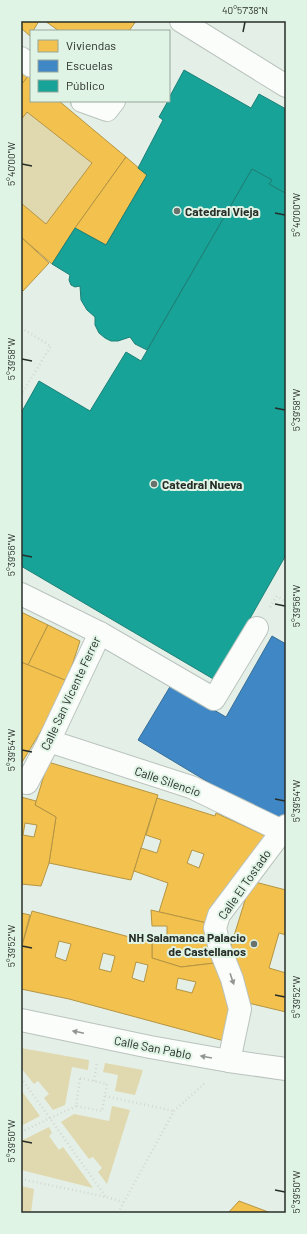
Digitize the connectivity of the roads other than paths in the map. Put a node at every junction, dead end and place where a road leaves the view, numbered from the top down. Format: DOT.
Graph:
graph roads {
  1 [pos="176,21"];
  2 [pos="181,21"];
  3 [pos="170,30"];
  4 [pos="21,58"];
  5 [pos="30,65"];
  6 [pos="286,86"];
  7 [pos="88,102"];
  8 [pos="110,106"];
  9 [pos="21,594"];
  10 [pos="257,628"];
  11 [pos="100,633"];
  12 [pos="49,742"];
  13 [pos="21,781"];
  14 [pos="284,828"];
  15 [pos="21,1020"];
  16 [pos="229,1061"];
  17 [pos="286,1069"];
  1 -- 3 [label="street"];
  2 -- 6 [label="street"];
  4 -- 5 [label="street"];
  7 -- 8 [label="street"];
  9 -- 11 [label="street, Calle San Vicente Ferrer"];
  10 -- 11 [label="street"];
  11 -- 12 [label="street, Calle San Vicente Ferrer"];
  12 -- 13 [label="street, Calle San Vicente Ferrer"];
  12 -- 14 [label="street, Calle Silencio"];
  14 -- 16 [label="street, Calle El Tostado, one-way"];
  16 -- 15 [label="street, Calle San Pablo, one-way"];
  16 -- 17 [label="street, Calle San Pablo"];
}
